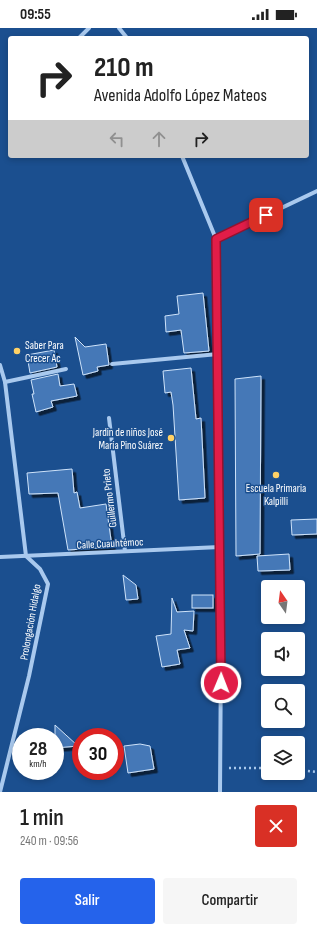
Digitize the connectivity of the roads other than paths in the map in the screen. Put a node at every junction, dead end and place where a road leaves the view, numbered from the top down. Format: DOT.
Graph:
graph roads {
  1 [pos="89,28"];
  2 [pos="119,28"];
  3 [pos="81,36"];
  4 [pos="125,36"];
  5 [pos="183,158"];
  6 [pos="317,191"];
  7 [pos="216,239"];
  8 [pos="218,354"];
  9 [pos="112,364"];
  10 [pos="0,365"];
  11 [pos="66,369"];
  12 [pos="4,382"];
  13 [pos="109,418"];
  14 [pos="220,548"];
  15 [pos="125,551"];
  16 [pos="26,556"];
  17 [pos="0,557"];
  18 [pos="0,792"];
  19 [pos="220,792"];
  1 -- 3 [label="street"];
  2 -- 4 [label="street"];
  5 -- 7 [label="street"];
  6 -- 7 [label="street"];
  7 -- 8 [label="street"];
  8 -- 9 [label="street"];
  8 -- 14 [label="street"];
  10 -- 12 [label="street"];
  11 -- 12 [label="street"];
  12 -- 16 [label="street"];
  13 -- 15 [label="street, Guillermo Prieto"];
  14 -- 15 [label="street, Calle Cuauhtémoc"];
  14 -- 19 [label="street"];
  15 -- 16 [label="street, Calle Cuauhtémoc"];
  16 -- 17 [label="street, Calle Cuauhtémoc"];
  16 -- 18 [label="street, Prolongación Hidalgo"];
}
